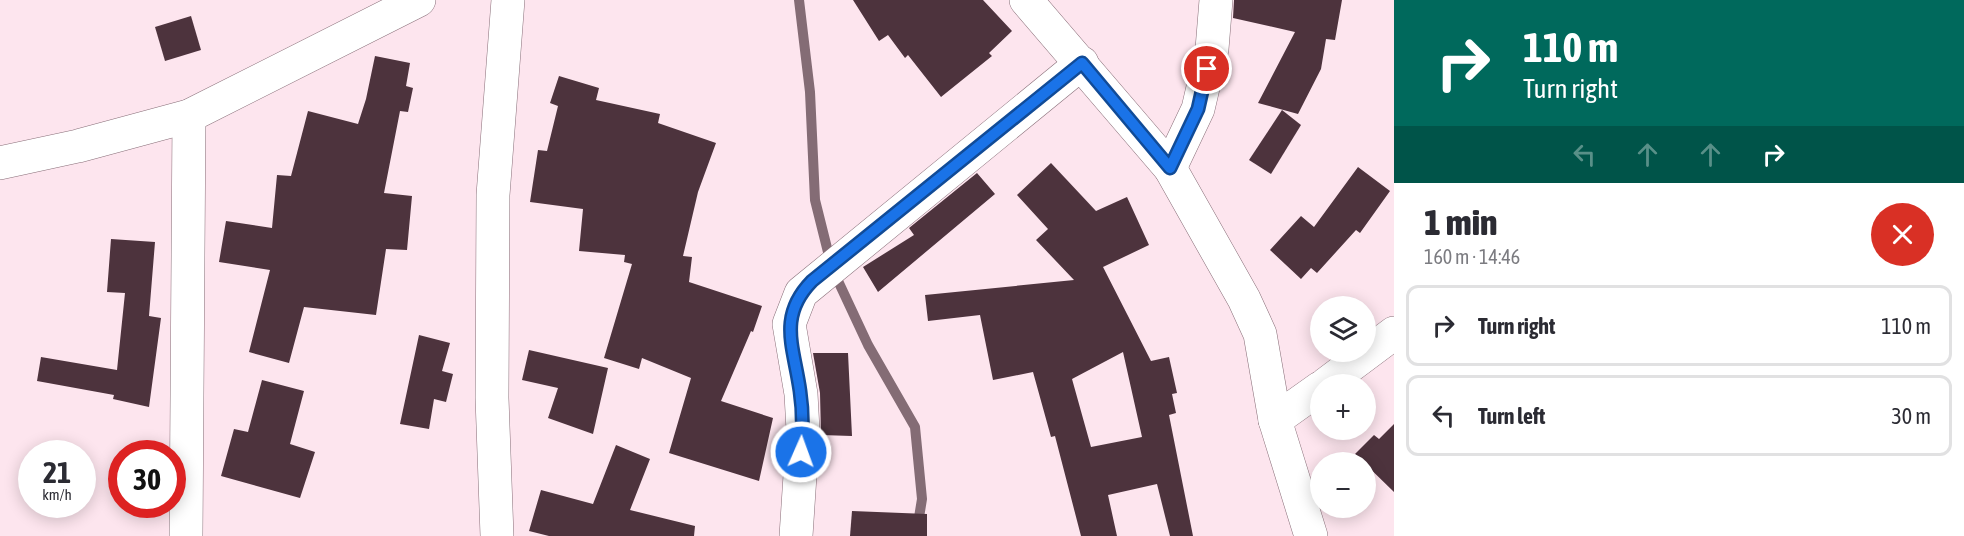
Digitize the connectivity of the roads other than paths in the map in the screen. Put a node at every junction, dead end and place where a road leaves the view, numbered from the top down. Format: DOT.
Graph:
graph roads {
  1 [pos="419,0"];
  2 [pos="508,0"];
  3 [pos="1026,0"];
  4 [pos="1216,0"];
  5 [pos="1082,63"];
  6 [pos="189,116"];
  7 [pos="0,163"];
  8 [pos="1170,168"];
  9 [pos="1394,333"];
  10 [pos="1339,374"];
  11 [pos="1310,395"];
  12 [pos="1275,420"];
  13 [pos="186,536"];
  14 [pos="497,536"];
  15 [pos="795,536"];
  16 [pos="1311,536"];
  1 -- 6 [label="street"];
  2 -- 14 [label="street"];
  3 -- 5 [label="street"];
  4 -- 8 [label="street"];
  5 -- 8 [label="street"];
  5 -- 15 [label="street"];
  6 -- 7 [label="street"];
  6 -- 13 [label="street"];
  8 -- 12 [label="street"];
  9 -- 10 [label="street"];
  11 -- 12 [label="street"];
  12 -- 16 [label="street"];
}
